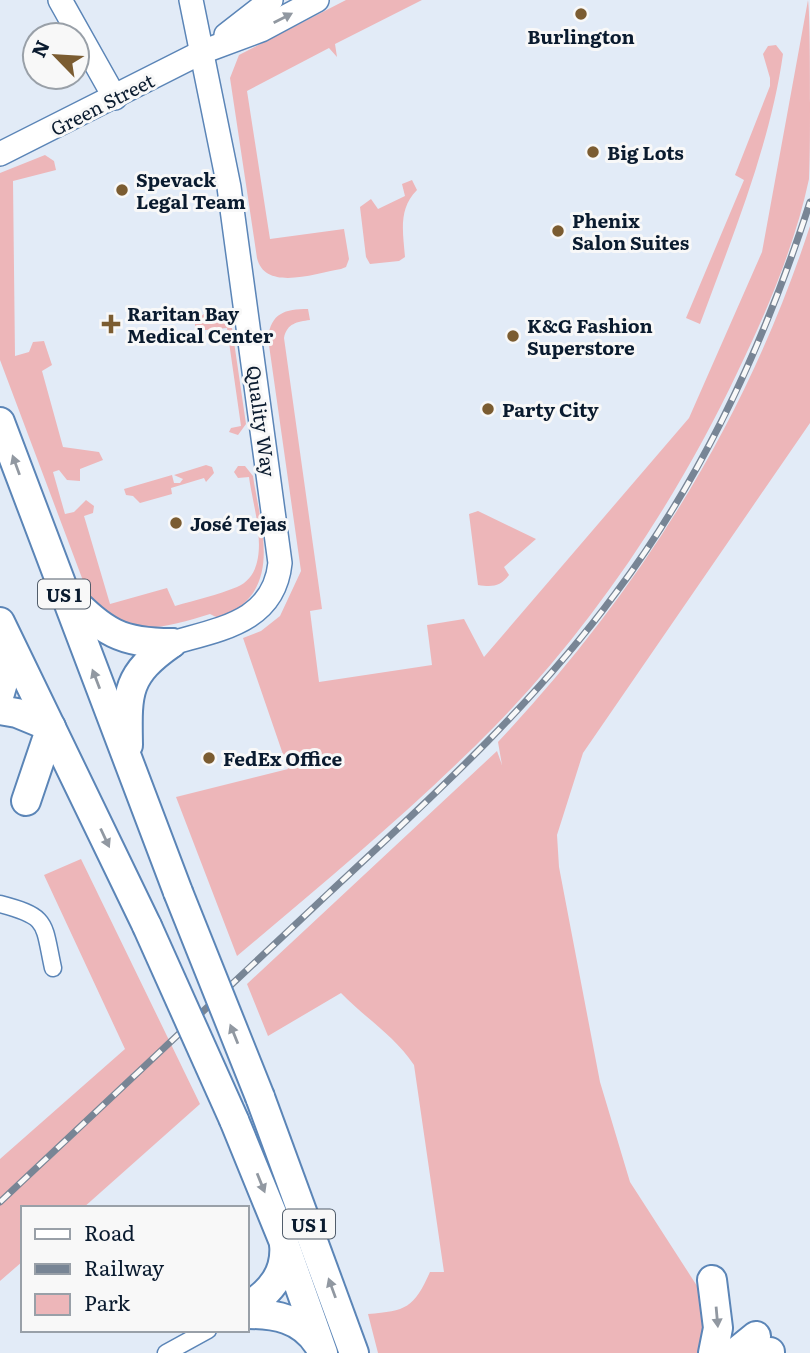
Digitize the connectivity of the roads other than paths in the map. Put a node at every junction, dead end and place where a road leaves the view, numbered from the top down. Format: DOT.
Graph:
graph roads {
  1 [pos="60,0"];
  2 [pos="191,0"];
  3 [pos="271,0"];
  4 [pos="317,0"];
  5 [pos="202,52"];
  6 [pos="115,98"];
  7 [pos="0,154"];
  8 [pos="0,422"];
  9 [pos="63,591"];
  10 [pos="3,628"];
  11 [pos="172,643"];
  12 [pos="0,693"];
  13 [pos="0,710"];
  14 [pos="51,727"];
  15 [pos="128,765"];
  16 [pos="91,807"];
  17 [pos="0,904"];
  18 [pos="53,968"];
  19 [pos="283,1240"];
  20 [pos="712,1280"];
  21 [pos="248,1306"];
  22 [pos="248,1314"];
  23 [pos="204,1332"];
  24 [pos="166,1353"];
  25 [pos="323,1353"];
  26 [pos="354,1353"];
  27 [pos="713,1353"];
  1 -- 6 [label="street"];
  2 -- 5 [label="street, Quality Way"];
  3 -- 5 [label="street, Green Street"];
  5 -- 4 [label="street, Green Street, one-way"];
  5 -- 6 [label="street, Green Street"];
  5 -- 11 [label="street, Quality Way"];
  6 -- 7 [label="street, Green Street"];
  9 -- 8 [label="highway, US 1, one-way"];
  9 -- 11 [label="highway"];
  15 -- 9 [label="highway, US 1, one-way"];
  10 -- 12 [label="highway"];
  10 -- 14 [label="highway, US 1"];
  11 -- 15 [label="highway"];
  13 -- 14 [label="highway"];
  14 -- 16 [label="highway, US 1"];
  14 -- 16 [label="highway"];
  26 -- 15 [label="highway, US 1, one-way, bridge"];
  16 -- 19 [label="highway, US 1, one-way, bridge"];
  17 -- 18 [label="street"];
  19 -- 21 [label="highway"];
  19 -- 25 [label="highway, US 1"];
  20 -- 27 [label="highway, one-way"];
  22 -- 25 [label="highway"];
  23 -- 24 [label="street"];
}
